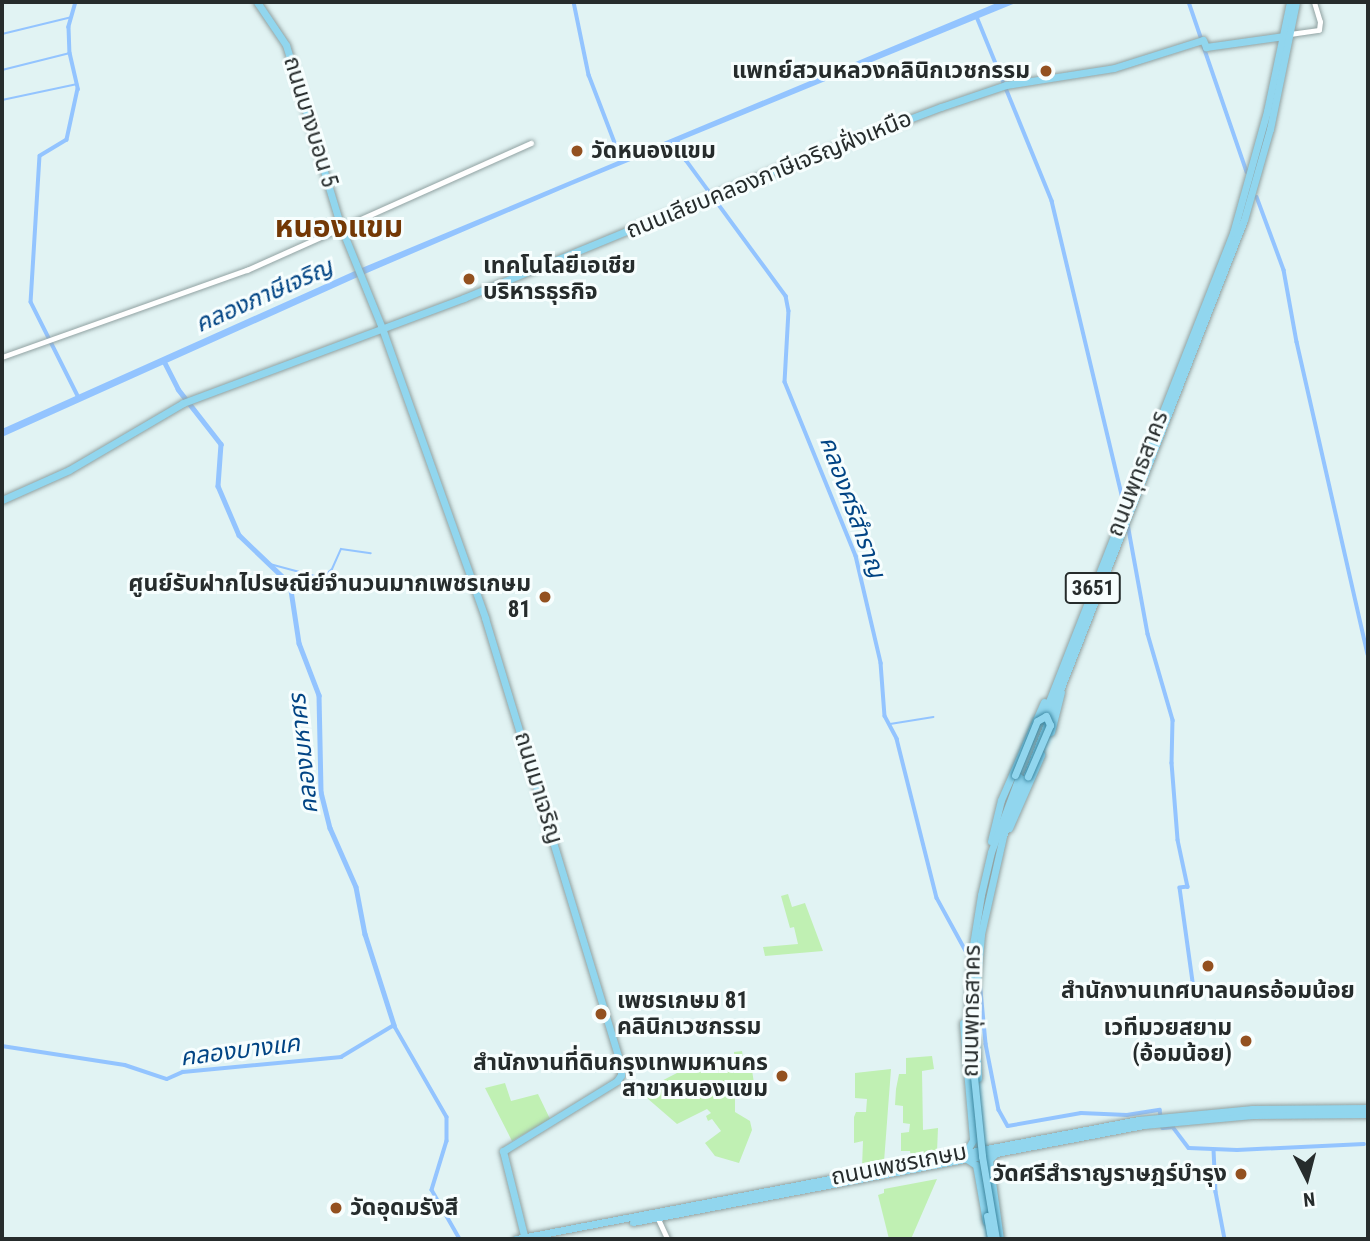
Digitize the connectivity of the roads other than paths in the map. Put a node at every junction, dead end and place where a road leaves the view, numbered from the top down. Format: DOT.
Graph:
graph roads {
  1 [pos="257,2"];
  2 [pos="1290,2"];
  3 [pos="1296,2"];
  4 [pos="1314,2"];
  5 [pos="1287,35"];
  6 [pos="531,143"];
  7 [pos="341,227"];
  8 [pos="366,286"];
  9 [pos="382,328"];
  10 [pos="2,358"];
  11 [pos="2,500"];
  12 [pos="1063,670"];
  13 [pos="994,853"];
  14 [pos="971,957"];
  15 [pos="975,974"];
  16 [pos="969,1047"];
  17 [pos="1368,1108"];
  18 [pos="1252,1112"];
  19 [pos="1368,1114"];
  20 [pos="982,1120"];
  21 [pos="971,1121"];
  22 [pos="996,1149"];
  23 [pos="965,1156"];
  24 [pos="990,1172"];
  25 [pos="978,1174"];
  26 [pos="726,1202"];
  27 [pos="657,1218"];
  28 [pos="522,1239"];
  29 [pos="541,1239"];
  30 [pos="668,1239"];
  31 [pos="994,1239"];
  1 -- 7 [label="main road, ถนนบางบอน 5"];
  2 -- 5 [label="main road, ถนนพุทธสาคร / 3651"];
  3 -- 5 [label="main road, ถนนพุทธสาคร / 3651"];
  4 -- 5 [label="street"];
  5 -- 9 [label="main road, ถนนเลียบคลองภาษีเจริญฝั่งเหนือ"];
  5 -- 12 [label="main road, ถนนพุทธสาคร / 3651"];
  6 -- 7 [label="street"];
  7 -- 8 [label="main road, ถนนบางบอน 5"];
  7 -- 10 [label="street"];
  8 -- 9 [label="main road, ถนนมาเจริญ"];
  9 -- 11 [label="main road, ถนนเลียบคลองภาษีเจริญฝั่งเหนือ"];
  9 -- 28 [label="main road, ถนนมาเจริญ"];
  12 -- 13 [label="main road, ถนนพุทธสาคร / 3651"];
  12 -- 13 [label="main road"];
  13 -- 13 [label="main road, bridge"];
  13 -- 14 [label="main road, ถนนพุทธสาคร / 3651"];
  13 -- 15 [label="main road, ถนนพุทธสาคร / 3651"];
  14 -- 16 [label="main road, ถนนพุทธสาคร / 3651"];
  14 -- 21 [label="main road"];
  15 -- 16 [label="main road, ถนนพุทธสาคร / 3651"];
  15 -- 20 [label="main road"];
  16 -- 31 [label="main road, ถนนพุทธสาคร / 3651, bridge"];
  17 -- 18 [label="main road, ถนนเพชรเกษม"];
  18 -- 19 [label="main road, ถนนเพชรเกษม"];
  18 -- 22 [label="main road, ถนนเพชรเกษม"];
  20 -- 21 [label="main road"];
  20 -- 22 [label="main road"];
  21 -- 23 [label="main road"];
  22 -- 23 [label="main road, ถนนเพชรเกษม"];
  22 -- 24 [label="main road"];
  23 -- 25 [label="main road"];
  23 -- 26 [label="main road, ถนนเพชรเกษม"];
  24 -- 25 [label="main road"];
  24 -- 31 [label="main road"];
  25 -- 31 [label="main road"];
  26 -- 27 [label="main road, ถนนเพชรเกษม"];
  26 -- 28 [label="main road, ถนนเพชรเกษม"];
  27 -- 29 [label="main road, ถนนเพชรเกษม"];
  27 -- 30 [label="street"];
}
